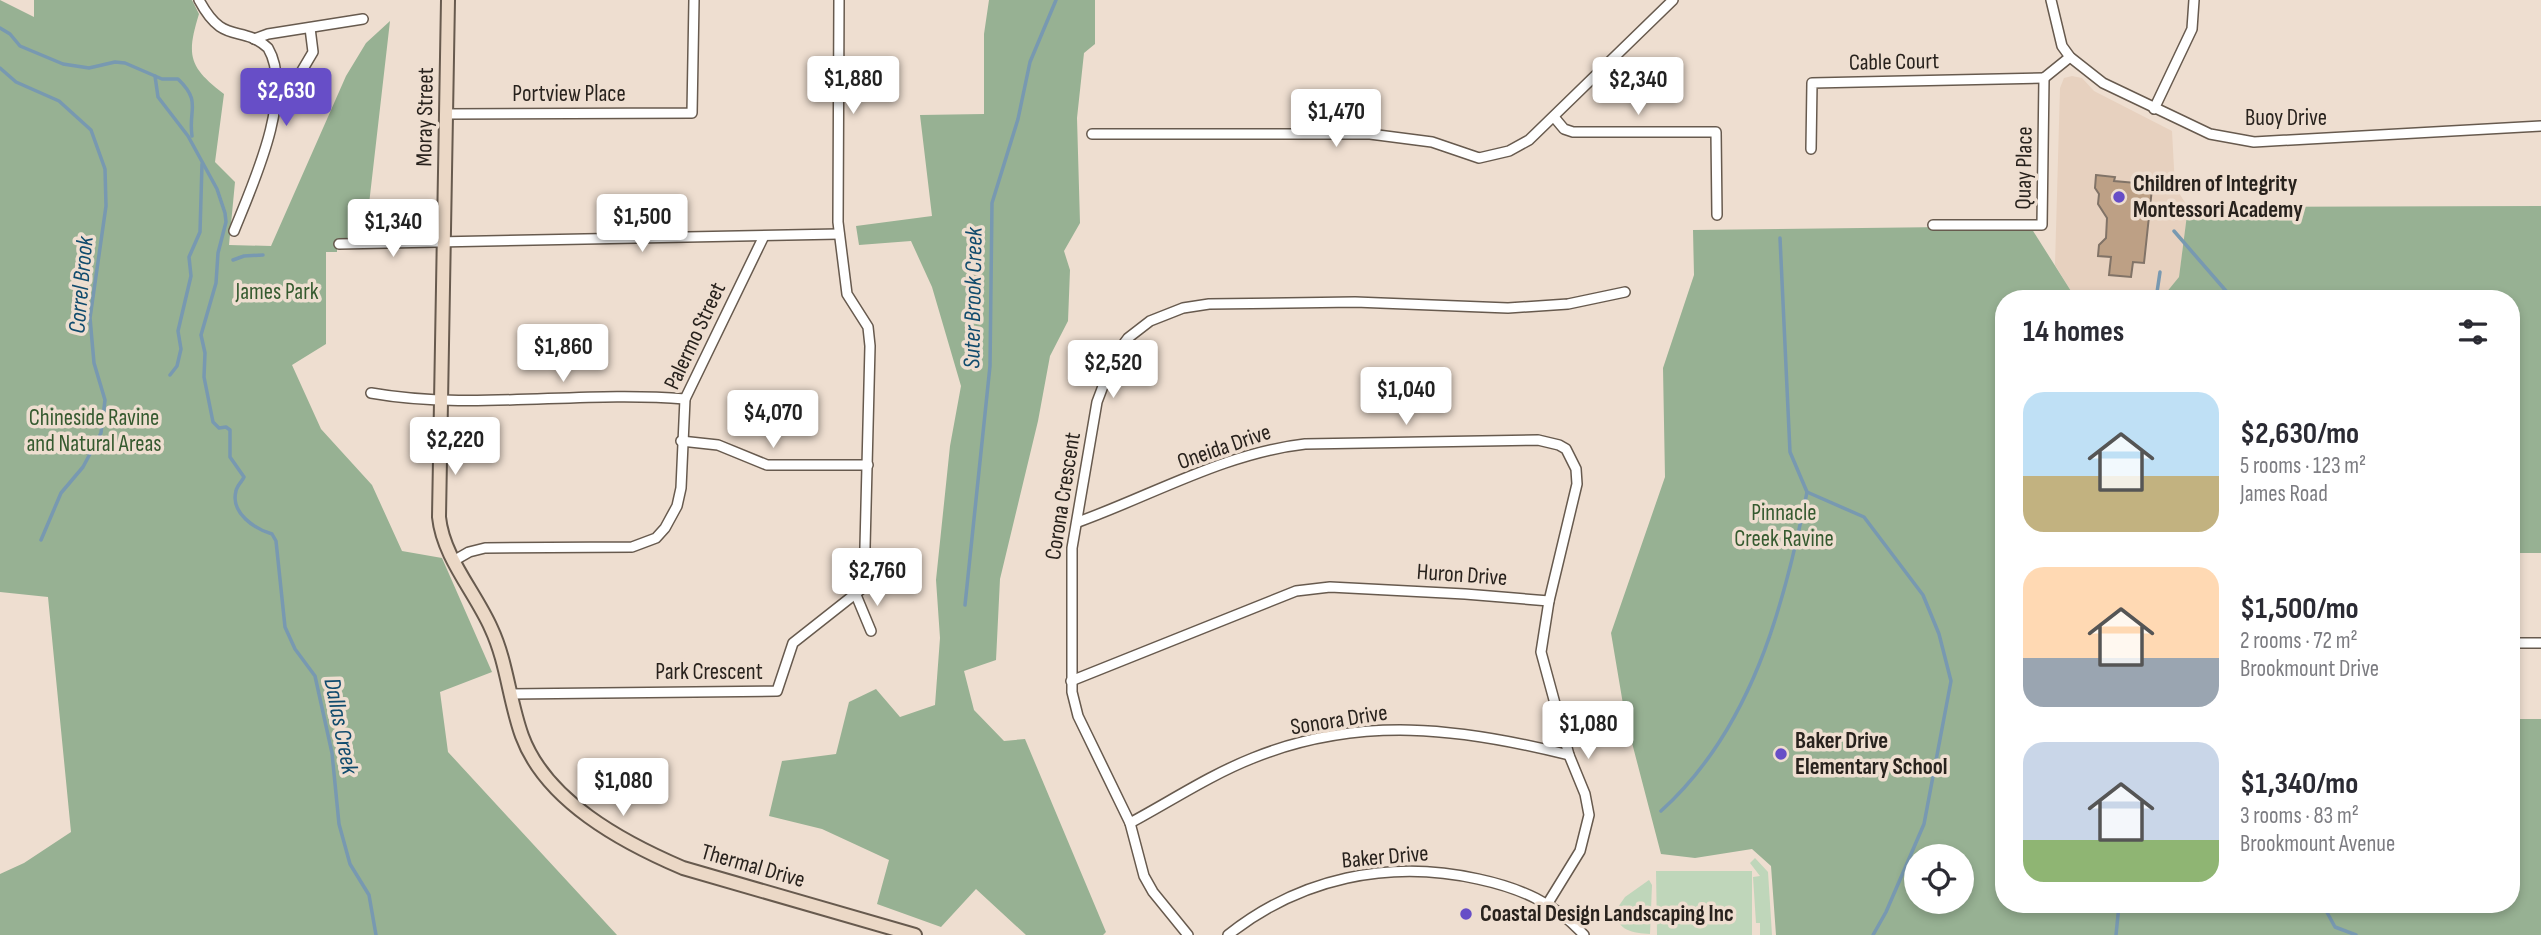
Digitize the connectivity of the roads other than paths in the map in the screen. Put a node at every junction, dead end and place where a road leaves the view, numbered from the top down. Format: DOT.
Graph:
graph roads {
  1 [pos="199,0"];
  2 [pos="694,0"];
  3 [pos="839,0"];
  4 [pos="1673,0"];
  5 [pos="2051,0"];
  6 [pos="2194,0"];
  7 [pos="446,2"];
  8 [pos="363,19"];
  9 [pos="310,28"];
  10 [pos="254,39"];
  11 [pos="2070,57"];
  12 [pos="2044,78"];
  13 [pos="275,88"];
  14 [pos="2154,109"];
  15 [pos="446,114"];
  16 [pos="1554,117"];
  17 [pos="2541,125"];
  18 [pos="1092,134"];
  19 [pos="1811,149"];
  20 [pos="1717,215"];
  21 [pos="1933,225"];
  22 [pos="234,231"];
  23 [pos="839,234"];
  24 [pos="762,238"];
  25 [pos="444,240"];
  26 [pos="338,244"];
  27 [pos="1625,292"];
  28 [pos="371,393"];
  29 [pos="440,399"];
  30 [pos="685,400"];
  31 [pos="681,441"];
  32 [pos="868,465"];
  33 [pos="1078,522"];
  34 [pos="455,560"];
  35 [pos="856,595"];
  36 [pos="1549,601"];
  37 [pos="871,631"];
  38 [pos="2520,643"];
  39 [pos="2541,643"];
  40 [pos="1071,681"];
  41 [pos="510,694"];
  42 [pos="1569,755"];
  43 [pos="1130,824"];
  44 [pos="1548,903"];
  45 [pos="915,935"];
  46 [pos="1188,935"];
  47 [pos="1228,935"];
  48 [pos="1584,935"];
  1 -- 10 [label="street"];
  2 -- 15 [label="street, Portview Place"];
  3 -- 23 [label="street"];
  4 -- 16 [label="street"];
  5 -- 11 [label="street, Buoy Drive"];
  6 -- 14 [label="street"];
  7 -- 15 [label="street, Moray Street"];
  8 -- 9 [label="street"];
  9 -- 10 [label="street"];
  9 -- 13 [label="street"];
  10 -- 13 [label="street"];
  11 -- 12 [label="street"];
  11 -- 14 [label="street, Buoy Drive"];
  12 -- 19 [label="street, Cable Court"];
  12 -- 21 [label="street, Quay Place"];
  13 -- 22 [label="street"];
  14 -- 17 [label="street, Buoy Drive"];
  15 -- 25 [label="street, Moray Street"];
  16 -- 18 [label="street"];
  16 -- 20 [label="street"];
  23 -- 24 [label="street"];
  23 -- 32 [label="street"];
  24 -- 25 [label="street"];
  24 -- 30 [label="street, Palermo Street"];
  25 -- 26 [label="street"];
  25 -- 29 [label="street, Moray Street"];
  27 -- 33 [label="street, Corona Crescent"];
  28 -- 29 [label="street"];
  29 -- 30 [label="street"];
  29 -- 34 [label="street, Moray Street"];
  30 -- 31 [label="street, Palermo Street"];
  31 -- 32 [label="street"];
  31 -- 34 [label="street, Palermo Street"];
  32 -- 35 [label="street"];
  33 -- 36 [label="street, Oneida Drive"];
  33 -- 40 [label="street, Corona Crescent"];
  34 -- 41 [label="street, Thermal Drive"];
  35 -- 37 [label="street"];
  35 -- 41 [label="street, Park Crescent"];
  36 -- 40 [label="street, Huron Drive"];
  36 -- 42 [label="street"];
  38 -- 39 [label="street"];
  40 -- 43 [label="street, Corona Crescent"];
  41 -- 45 [label="street, Thermal Drive"];
  42 -- 43 [label="street, Sonora Drive"];
  42 -- 44 [label="street"];
  43 -- 46 [label="street, Corona Crescent"];
  44 -- 47 [label="street, Baker Drive"];
  44 -- 48 [label="street, Baker Drive"];
}
